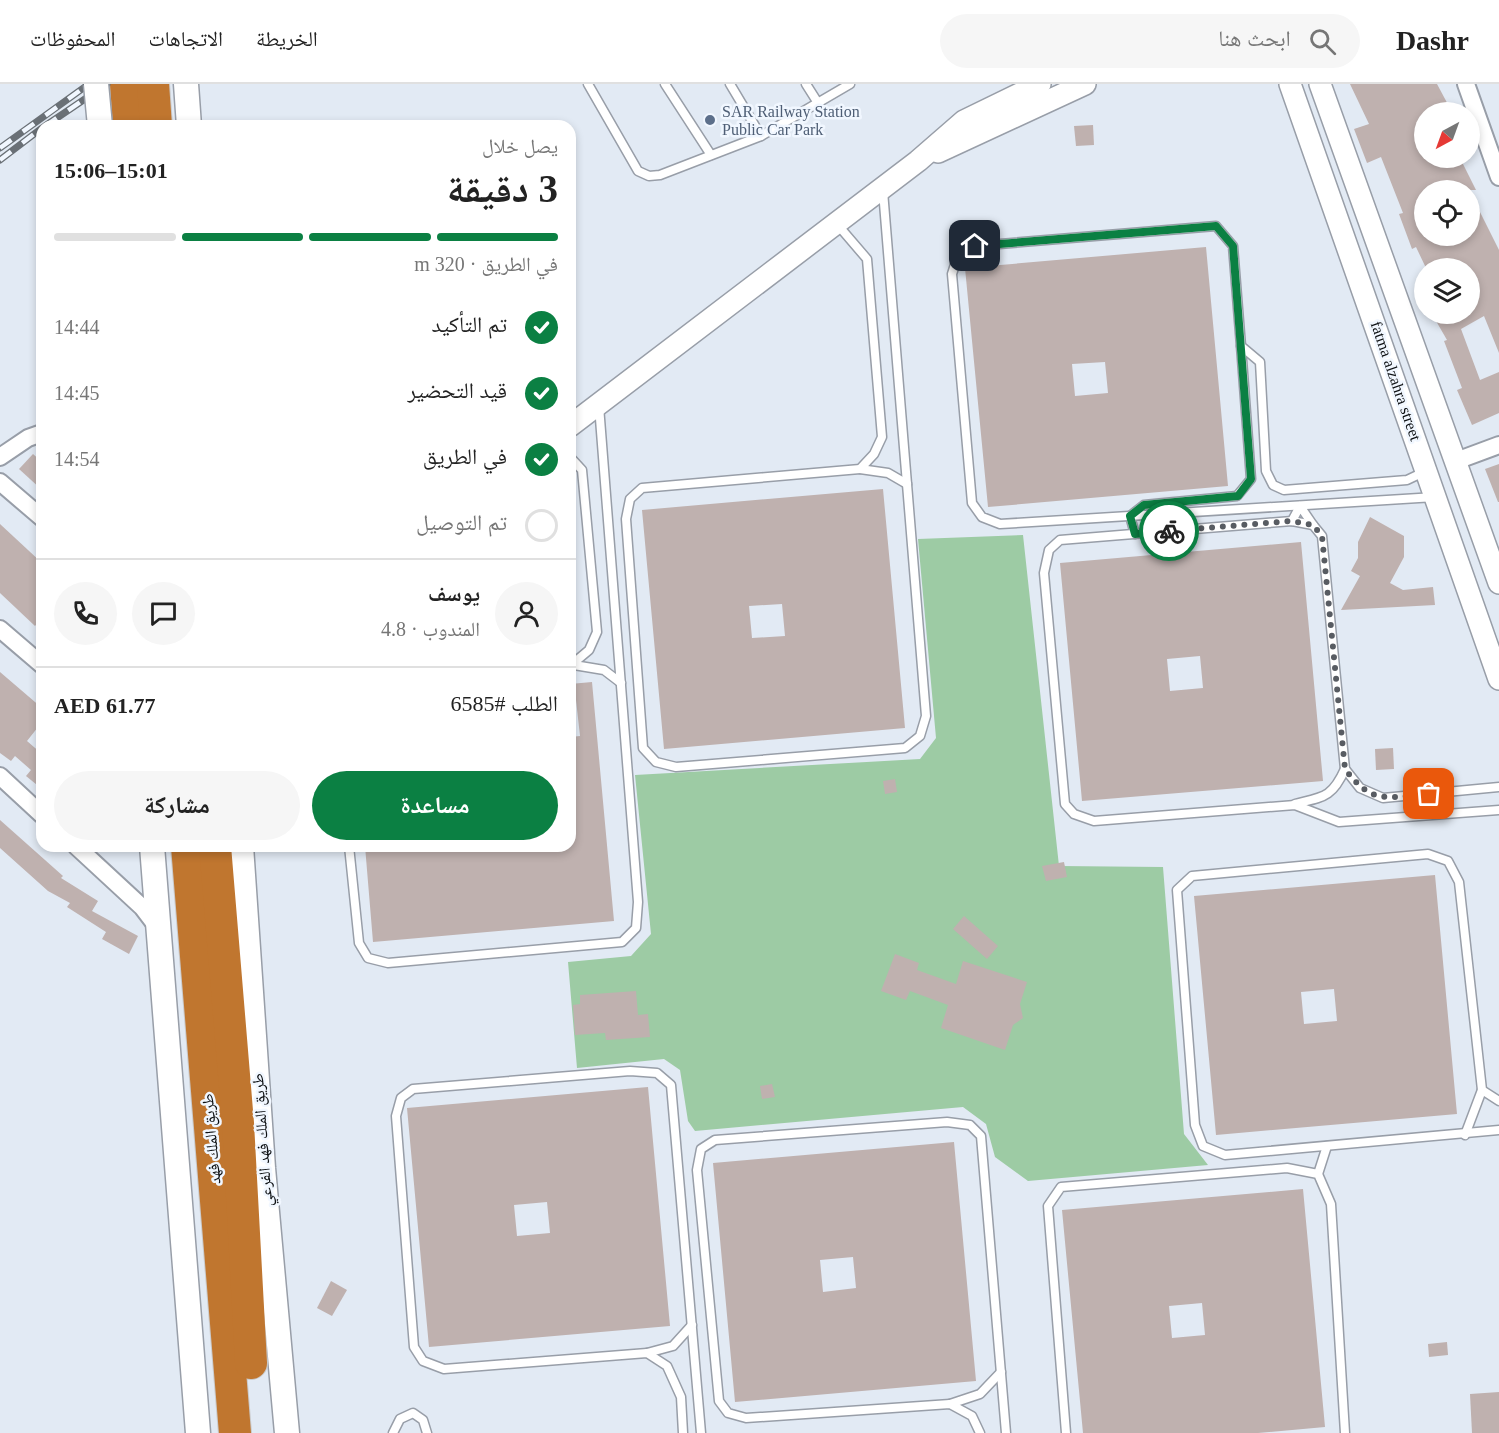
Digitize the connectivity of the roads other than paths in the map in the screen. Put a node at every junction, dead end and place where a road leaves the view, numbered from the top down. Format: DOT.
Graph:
graph roads {
  1 [pos="96,84"];
  2 [pos="126,84"];
  3 [pos="153,84"];
  4 [pos="186,84"];
  5 [pos="588,84"];
  6 [pos="665,84"];
  7 [pos="730,84"];
  8 [pos="806,84"];
  9 [pos="850,84"];
  10 [pos="1015,84"];
  11 [pos="1040,84"];
  12 [pos="1085,84"];
  13 [pos="1290,84"];
  14 [pos="1320,84"];
  15 [pos="1466,84"];
  16 [pos="818,103"];
  17 [pos="995,106"];
  18 [pos="99,120"];
  19 [pos="129,120"];
  20 [pos="156,120"];
  21 [pos="189,120"];
  22 [pos="760,136"];
  23 [pos="711,155"];
  24 [pos="918,161"];
  25 [pos="1499,177"];
  26 [pos="882,188"];
  27 [pos="836,223"];
  28 [pos="1241,346"];
  29 [pos="599,404"];
  30 [pos="576,421"];
  31 [pos="36,435"];
  32 [pos="1499,445"];
  33 [pos="0,457"];
  34 [pos="1456,461"];
  35 [pos="576,464"];
  36 [pos="860,470"];
  37 [pos="1427,471"];
  38 [pos="0,482"];
  39 [pos="907,484"];
  40 [pos="1436,497"];
  41 [pos="36,513"];
  42 [pos="1130,516"];
  43 [pos="1292,521"];
  44 [pos="1313,525"];
  45 [pos="1135,534"];
  46 [pos="1491,559"];
  47 [pos="1499,583"];
  48 [pos="0,629"];
  49 [pos="36,660"];
  50 [pos="576,662"];
  51 [pos="576,666"];
  52 [pos="1499,679"];
  53 [pos="621,682"];
  54 [pos="1345,769"];
  55 [pos="0,776"];
  56 [pos="1499,787"];
  57 [pos="1295,805"];
  58 [pos="36,809"];
  59 [pos="1499,810"];
  60 [pos="82,852"];
  61 [pos="153,852"];
  62 [pos="187,852"];
  63 [pos="215,852"];
  64 [pos="241,852"];
  65 [pos="350,852"];
  66 [pos="159,928"];
  67 [pos="1482,1090"];
  68 [pos="1499,1101"];
  69 [pos="1499,1130"];
  70 [pos="1465,1135"];
  71 [pos="1327,1146"];
  72 [pos="1318,1174"];
  73 [pos="692,1325"];
  74 [pos="647,1353"];
  75 [pos="1001,1372"];
  76 [pos="950,1404"];
  77 [pos="1344,1432"];
  78 [pos="198,1433"];
  79 [pos="235,1433"];
  80 [pos="257,1433"];
  81 [pos="287,1433"];
  82 [pos="393,1433"];
  83 [pos="427,1433"];
  84 [pos="682,1433"];
  85 [pos="701,1433"];
  86 [pos="980,1433"];
  87 [pos="1006,1433"];
  88 [pos="1066,1433"];
  1 -- 18 [label="main road, bridge"];
  2 -- 19 [label="highway"];
  3 -- 20 [label="highway"];
  4 -- 21 [label="main road"];
  5 -- 23 [label="lane"];
  6 -- 23 [label="lane"];
  7 -- 22 [label="lane"];
  8 -- 16 [label="lane"];
  9 -- 16 [label="lane"];
  10 -- 17 [label="lane"];
  11 -- 17 [label="street"];
  12 -- 24 [label="street"];
  13 -- 37 [label="street, fatma alzahra street"];
  14 -- 34 [label="street"];
  15 -- 25 [label="street"];
  16 -- 22 [label="lane"];
  17 -- 24 [label="street"];
  22 -- 23 [label="lane"];
  24 -- 26 [label="street"];
  26 -- 27 [label="street"];
  26 -- 39 [label="lane"];
  27 -- 29 [label="street"];
  27 -- 36 [label="lane"];
  28 -- 37 [label="lane"];
  28 -- 42 [label="lane"];
  28 -- 42 [label="lane"];
  29 -- 30 [label="street"];
  29 -- 53 [label="lane"];
  31 -- 33 [label="street"];
  32 -- 34 [label="street"];
  34 -- 46 [label="street"];
  35 -- 50 [label="lane"];
  36 -- 39 [label="lane"];
  36 -- 39 [label="lane"];
  37 -- 40 [label="street, fatma alzahra street"];
  37 -- 46 [label="street"];
  38 -- 41 [label="street"];
  40 -- 42 [label="lane"];
  40 -- 52 [label="street, fatma alzahra street"];
  42 -- 45 [label="lane"];
  43 -- 44 [label="lane"];
  43 -- 44 [label="lane"];
  43 -- 45 [label="lane"];
  44 -- 54 [label="lane"];
  45 -- 57 [label="lane"];
  46 -- 47 [label="street"];
  48 -- 49 [label="street"];
  51 -- 53 [label="lane"];
  53 -- 65 [label="lane"];
  54 -- 56 [label="lane"];
  54 -- 57 [label="lane"];
  55 -- 58 [label="street"];
  57 -- 59 [label="lane"];
  60 -- 66 [label="street"];
  61 -- 66 [label="main road"];
  62 -- 79 [label="highway, طريق الملك فهد"];
  63 -- 80 [label="highway, طريق الملك فهد"];
  64 -- 81 [label="main road, طريق الملك فهد الفرعي"];
  66 -- 78 [label="main road"];
  67 -- 68 [label="lane"];
  67 -- 70 [label="lane"];
  67 -- 71 [label="lane"];
  69 -- 70 [label="lane"];
  70 -- 71 [label="lane"];
  71 -- 72 [label="lane"];
  72 -- 77 [label="lane"];
  72 -- 88 [label="lane"];
  73 -- 74 [label="lane"];
  73 -- 74 [label="lane"];
  73 -- 85 [label="lane"];
  74 -- 84 [label="lane"];
  75 -- 76 [label="lane"];
  75 -- 76 [label="lane"];
  75 -- 87 [label="lane"];
  76 -- 86 [label="lane"];
  82 -- 83 [label="lane"];
}
